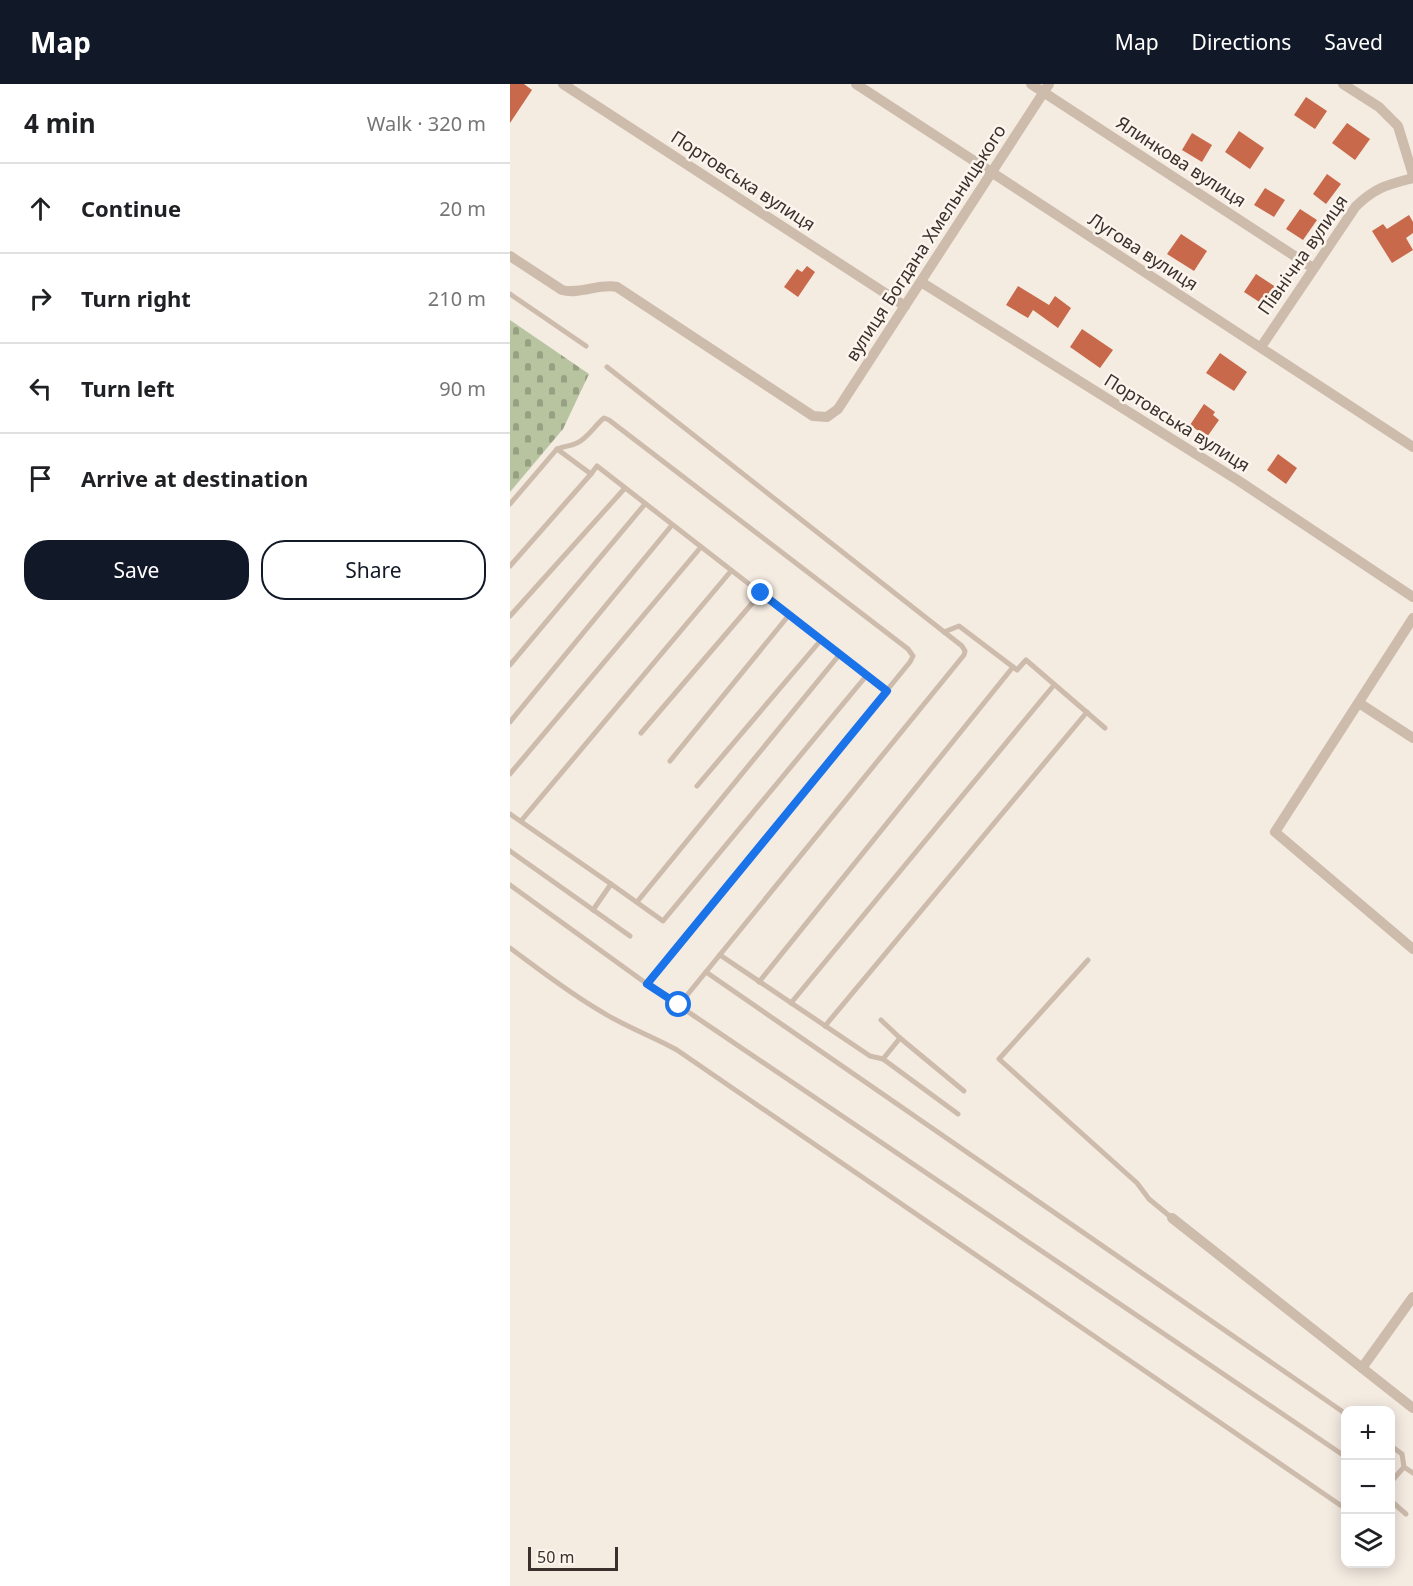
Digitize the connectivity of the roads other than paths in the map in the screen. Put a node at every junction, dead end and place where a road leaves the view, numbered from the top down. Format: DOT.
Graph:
graph roads {
  1 [pos="563,84"];
  2 [pos="856,84"];
  3 [pos="1031,84"];
  4 [pos="1343,84"];
  5 [pos="1046,88"];
  6 [pos="991,173"];
  7 [pos="1413,176"];
  8 [pos="510,256"];
  9 [pos="1313,268"];
  10 [pos="921,282"];
  11 [pos="510,294"];
  12 [pos="905,306"];
  13 [pos="586,346"];
  14 [pos="1261,347"];
  15 [pos="607,367"];
  16 [pos="1413,447"];
  17 [pos="557,449"];
  18 [pos="591,474"];
  19 [pos="625,488"];
  20 [pos="510,504"];
  21 [pos="645,504"];
  22 [pos="672,525"];
  23 [pos="701,547"];
  24 [pos="510,566"];
  25 [pos="731,571"];
  26 [pos="761,593"];
  27 [pos="1413,597"];
  28 [pos="789,615"];
  29 [pos="510,616"];
  30 [pos="1413,618"];
  31 [pos="944,632"];
  32 [pos="821,640"];
  33 [pos="840,654"];
  34 [pos="510,665"];
  35 [pos="1013,667"];
  36 [pos="867,675"];
  37 [pos="1054,685"];
  38 [pos="887,691"];
  39 [pos="1359,703"];
  40 [pos="1087,712"];
  41 [pos="510,722"];
  42 [pos="1105,728"];
  43 [pos="641,733"];
  44 [pos="1413,738"];
  45 [pos="670,761"];
  46 [pos="510,774"];
  47 [pos="697,786"];
  48 [pos="510,814"];
  49 [pos="521,821"];
  50 [pos="510,851"];
  51 [pos="611,884"];
  52 [pos="510,885"];
  53 [pos="637,902"];
  54 [pos="592,910"];
  55 [pos="630,936"];
  56 [pos="510,948"];
  57 [pos="1413,949"];
  58 [pos="720,955"];
  59 [pos="1088,960"];
  60 [pos="706,972"];
  61 [pos="759,982"];
  62 [pos="647,984"];
  63 [pos="791,1003"];
  64 [pos="679,1005"];
  65 [pos="881,1020"];
  66 [pos="825,1026"];
  67 [pos="900,1038"];
  68 [pos="883,1059"];
  69 [pos="964,1091"];
  70 [pos="958,1114"];
  71 [pos="1172,1218"];
  72 [pos="1413,1297"];
  73 [pos="1362,1368"];
  74 [pos="1413,1407"];
  75 [pos="1341,1411"];
  76 [pos="1395,1449"];
  77 [pos="1341,1454"];
  78 [pos="1404,1467"];
  79 [pos="1413,1473"];
  80 [pos="1395,1477"];
  81 [pos="1395,1504"];
  82 [pos="1341,1506"];
  83 [pos="1406,1514"];
  1 -- 12 [label="street, Портовська вулиця"];
  2 -- 6 [label="street, Лугова вулиця"];
  3 -- 5 [label="street, Ялинкова вулиця"];
  4 -- 7 [label="street"];
  5 -- 6 [label="street, вулиця Богдана Хмельницького"];
  5 -- 9 [label="street, Ялинкова вулиця"];
  6 -- 10 [label="street, вулиця Богдана Хмельницького"];
  6 -- 14 [label="street, Лугова вулиця"];
  7 -- 9 [label="street, Північна вулиця"];
  8 -- 12 [label="street, вулиця Богдана Хмельницького"];
  9 -- 14 [label="street, Північна вулиця"];
  10 -- 12 [label="street, вулиця Богдана Хмельницького"];
  10 -- 27 [label="street, Портовська вулиця"];
  11 -- 13 [label="lane"];
  14 -- 16 [label="street, Лугова вулиця"];
  15 -- 31 [label="lane"];
  17 -- 18 [label="lane"];
  17 -- 20 [label="lane"];
  17 -- 38 [label="lane"];
  18 -- 19 [label="lane"];
  18 -- 24 [label="lane"];
  19 -- 21 [label="lane"];
  19 -- 29 [label="lane"];
  21 -- 22 [label="lane"];
  21 -- 34 [label="lane"];
  22 -- 23 [label="lane"];
  22 -- 41 [label="lane"];
  23 -- 25 [label="lane"];
  23 -- 46 [label="lane"];
  25 -- 26 [label="lane"];
  25 -- 49 [label="lane"];
  26 -- 28 [label="lane"];
  26 -- 43 [label="lane"];
  28 -- 32 [label="lane"];
  28 -- 45 [label="lane"];
  30 -- 39 [label="street"];
  31 -- 35 [label="lane"];
  31 -- 58 [label="lane"];
  32 -- 33 [label="lane"];
  32 -- 47 [label="lane"];
  33 -- 36 [label="lane"];
  33 -- 53 [label="lane"];
  35 -- 37 [label="lane"];
  35 -- 61 [label="lane"];
  36 -- 38 [label="lane"];
  36 -- 53 [label="lane"];
  37 -- 40 [label="lane"];
  37 -- 63 [label="lane"];
  38 -- 62 [label="lane"];
  39 -- 44 [label="street"];
  39 -- 57 [label="street"];
  40 -- 42 [label="lane"];
  40 -- 66 [label="lane"];
  48 -- 49 [label="lane"];
  49 -- 51 [label="lane"];
  50 -- 54 [label="lane"];
  51 -- 53 [label="lane"];
  51 -- 54 [label="lane"];
  52 -- 62 [label="lane"];
  54 -- 55 [label="lane"];
  56 -- 82 [label="lane"];
  58 -- 60 [label="lane"];
  58 -- 61 [label="lane"];
  59 -- 71 [label="lane"];
  60 -- 64 [label="lane"];
  60 -- 75 [label="lane"];
  61 -- 63 [label="lane"];
  62 -- 64 [label="lane"];
  63 -- 66 [label="lane"];
  64 -- 77 [label="lane"];
  65 -- 67 [label="lane"];
  66 -- 68 [label="lane"];
  67 -- 68 [label="lane"];
  67 -- 69 [label="lane"];
  68 -- 70 [label="lane"];
  71 -- 73 [label="street"];
  72 -- 73 [label="street"];
  73 -- 74 [label="street"];
  76 -- 78 [label="lane"];
  78 -- 79 [label="lane"];
  78 -- 80 [label="lane"];
  81 -- 83 [label="lane"];
}
